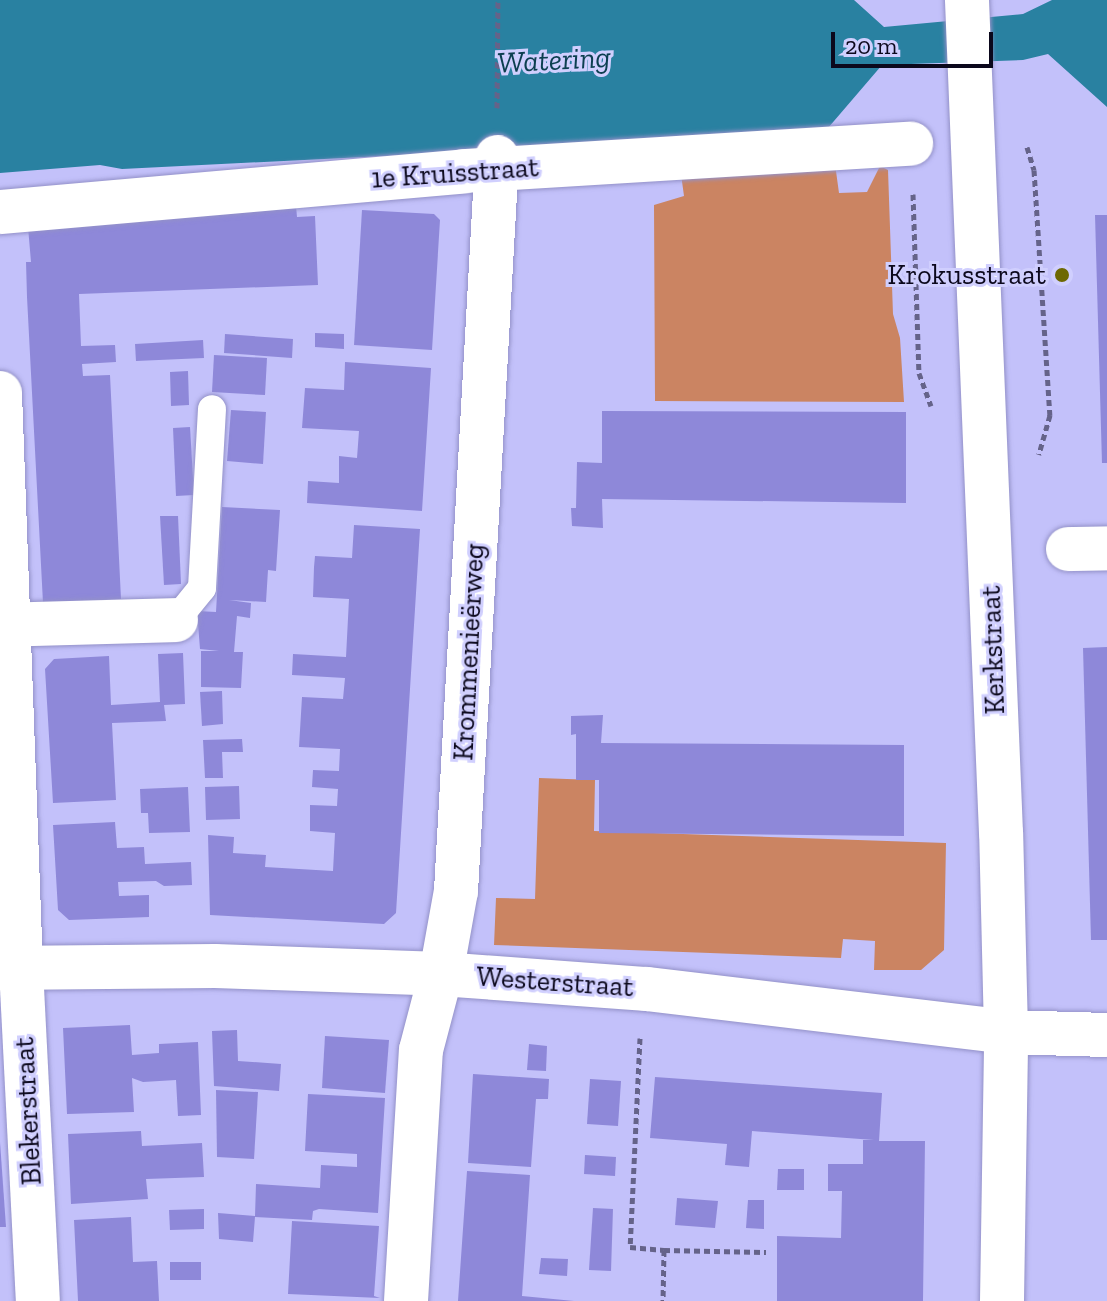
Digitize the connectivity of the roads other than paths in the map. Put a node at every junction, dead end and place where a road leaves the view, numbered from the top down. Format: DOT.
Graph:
graph roads {
  1 [pos="967,3"];
  2 [pos="911,144"];
  3 [pos="496,163"];
  4 [pos="0,212"];
  5 [pos="0,393"];
  6 [pos="212,409"];
  7 [pos="176,620"];
  8 [pos="4,624"];
  9 [pos="11,968"];
  10 [pos="441,974"];
  11 [pos="1006,1032"];
  12 [pos="1107,1035"];
  13 [pos="38,1301"];
  14 [pos="406,1301"];
  15 [pos="1002,1301"];
  1 -- 11 [label="street, Kerkstraat"];
  2 -- 3 [label="street, 1e Kruisstraat"];
  3 -- 4 [label="street, 1e Kruisstraat"];
  3 -- 10 [label="street, Krommenieërweg"];
  5 -- 8 [label="street, Blekerstraat"];
  6 -- 7 [label="lane"];
  7 -- 8 [label="street"];
  8 -- 9 [label="street, Blekerstraat"];
  9 -- 10 [label="street, Westerstraat"];
  9 -- 13 [label="street, Blekerstraat"];
  10 -- 11 [label="street, Westerstraat"];
  10 -- 14 [label="street, Krommenieërweg"];
  11 -- 12 [label="street, Westerstraat"];
  11 -- 15 [label="street, Kerkstraat"];
}
